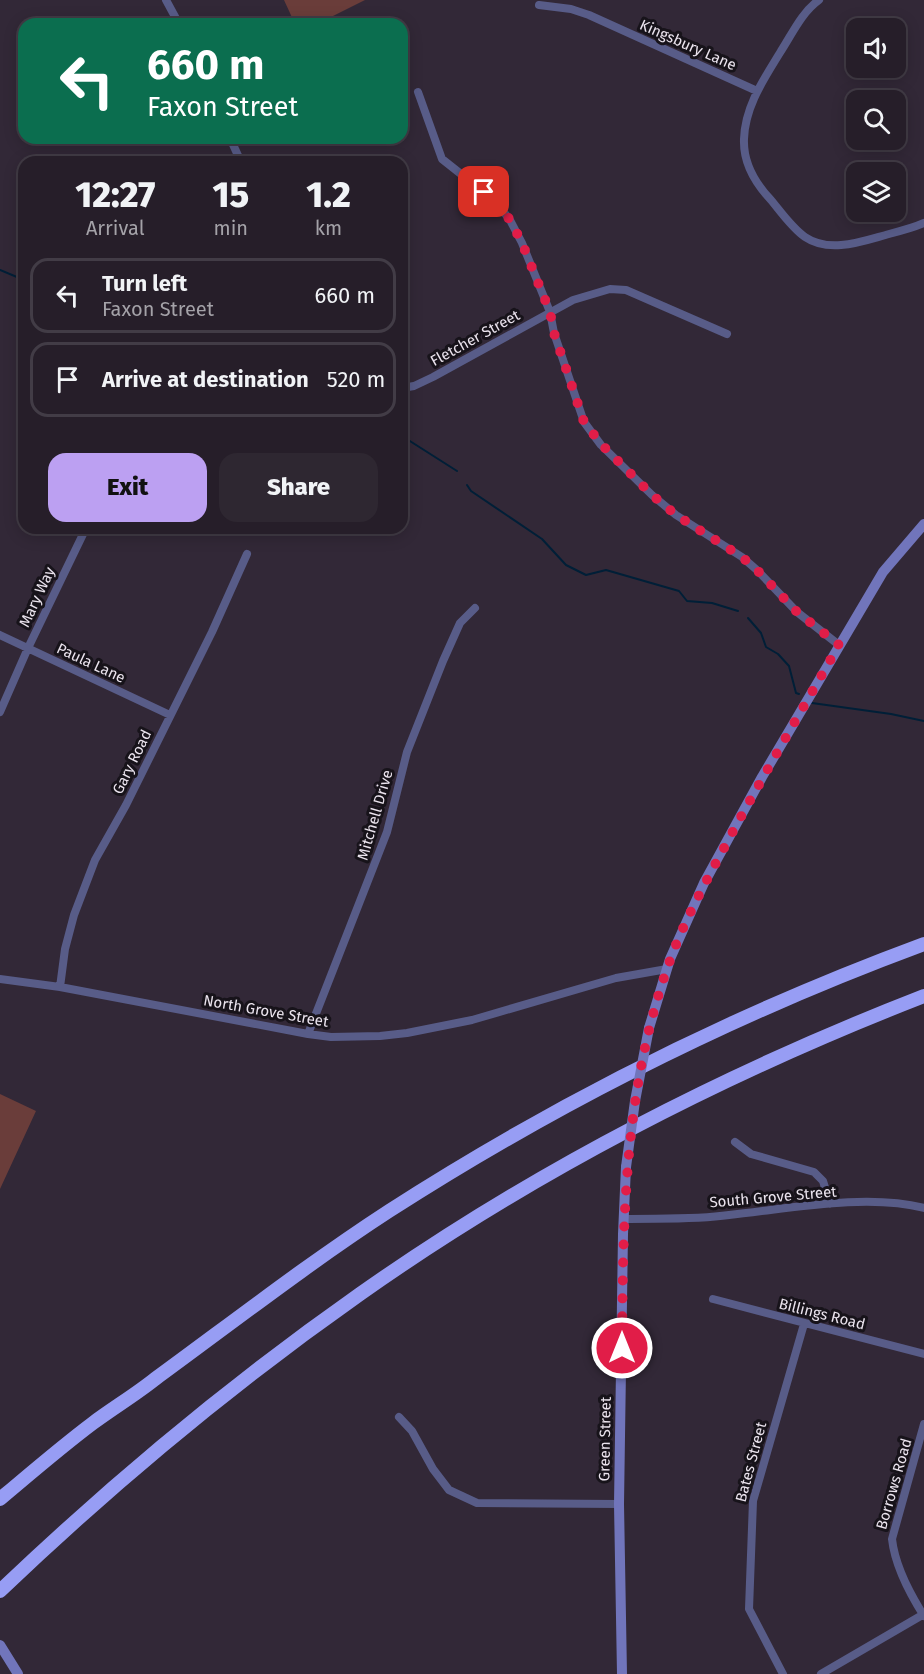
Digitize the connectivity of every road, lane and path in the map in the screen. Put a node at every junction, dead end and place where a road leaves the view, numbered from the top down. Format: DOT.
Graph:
graph roads {
  1 [pos="166,0"];
  2 [pos="819,0"];
  3 [pos="539,5"];
  4 [pos="176,18"];
  5 [pos="757,91"];
  6 [pos="418,92"];
  7 [pos="924,223"];
  8 [pos="550,312"];
  9 [pos="727,334"];
  10 [pos="408,387"];
  11 [pos="924,524"];
  12 [pos="83,534"];
  13 [pos="247,554"];
  14 [pos="475,608"];
  15 [pos="0,635"];
  16 [pos="839,645"];
  17 [pos="28,648"];
  18 [pos="0,712"];
  19 [pos="170,715"];
  20 [pos="924,937"];
  21 [pos="924,944"];
  22 [pos="667,969"];
  23 [pos="840,977"];
  24 [pos="0,979"];
  25 [pos="60,987"];
  26 [pos="924,997"];
  27 [pos="308,1034"];
  28 [pos="735,1142"];
  29 [pos="830,1204"];
  30 [pos="924,1208"];
  31 [pos="624,1219"];
  32 [pos="713,1299"];
  33 [pos="804,1324"];
  34 [pos="924,1354"];
  35 [pos="399,1417"];
  36 [pos="924,1424"];
  37 [pos="0,1498"];
  38 [pos="619,1504"];
  39 [pos="0,1591"];
  40 [pos="924,1615"];
  41 [pos="0,1645"];
  42 [pos="18,1674"];
  43 [pos="622,1674"];
  44 [pos="783,1674"];
  45 [pos="821,1674"];
  1 -- 4 [label="street"];
  2 -- 5 [label="street"];
  3 -- 5 [label="street, Kingsbury Lane"];
  5 -- 7 [label="street"];
  6 -- 8 [label="street"];
  8 -- 9 [label="street, Fletcher Street"];
  8 -- 10 [label="street, Fletcher Street"];
  8 -- 16 [label="street"];
  11 -- 16 [label="main road, Green Street"];
  12 -- 17 [label="street, Mary Way"];
  13 -- 19 [label="street, Gary Road"];
  14 -- 27 [label="street, Mitchell Drive"];
  15 -- 17 [label="street, Paula Lane"];
  16 -- 22 [label="main road, Green Street"];
  17 -- 18 [label="street, Mary Way"];
  17 -- 19 [label="street, Paula Lane"];
  19 -- 25 [label="street, Gary Road"];
  20 -- 23 [label="highway"];
  21 -- 23 [label="highway"];
  22 -- 27 [label="street, North Grove Street"];
  22 -- 31 [label="main road, Green Street, bridge"];
  23 -- 37 [label="highway"];
  24 -- 25 [label="street, North Grove Street"];
  25 -- 27 [label="street, North Grove Street"];
  26 -- 39 [label="highway"];
  28 -- 29 [label="street"];
  29 -- 30 [label="street, South Grove Street"];
  29 -- 31 [label="street, South Grove Street"];
  31 -- 38 [label="main road, Green Street"];
  32 -- 33 [label="street, Billings Road"];
  33 -- 34 [label="street, Billings Road"];
  33 -- 44 [label="street, Bates Street"];
  35 -- 38 [label="street"];
  36 -- 40 [label="street, Borrows Road"];
  38 -- 43 [label="main road, Green Street"];
  40 -- 45 [label="street"];
  41 -- 42 [label="main road"];
}
